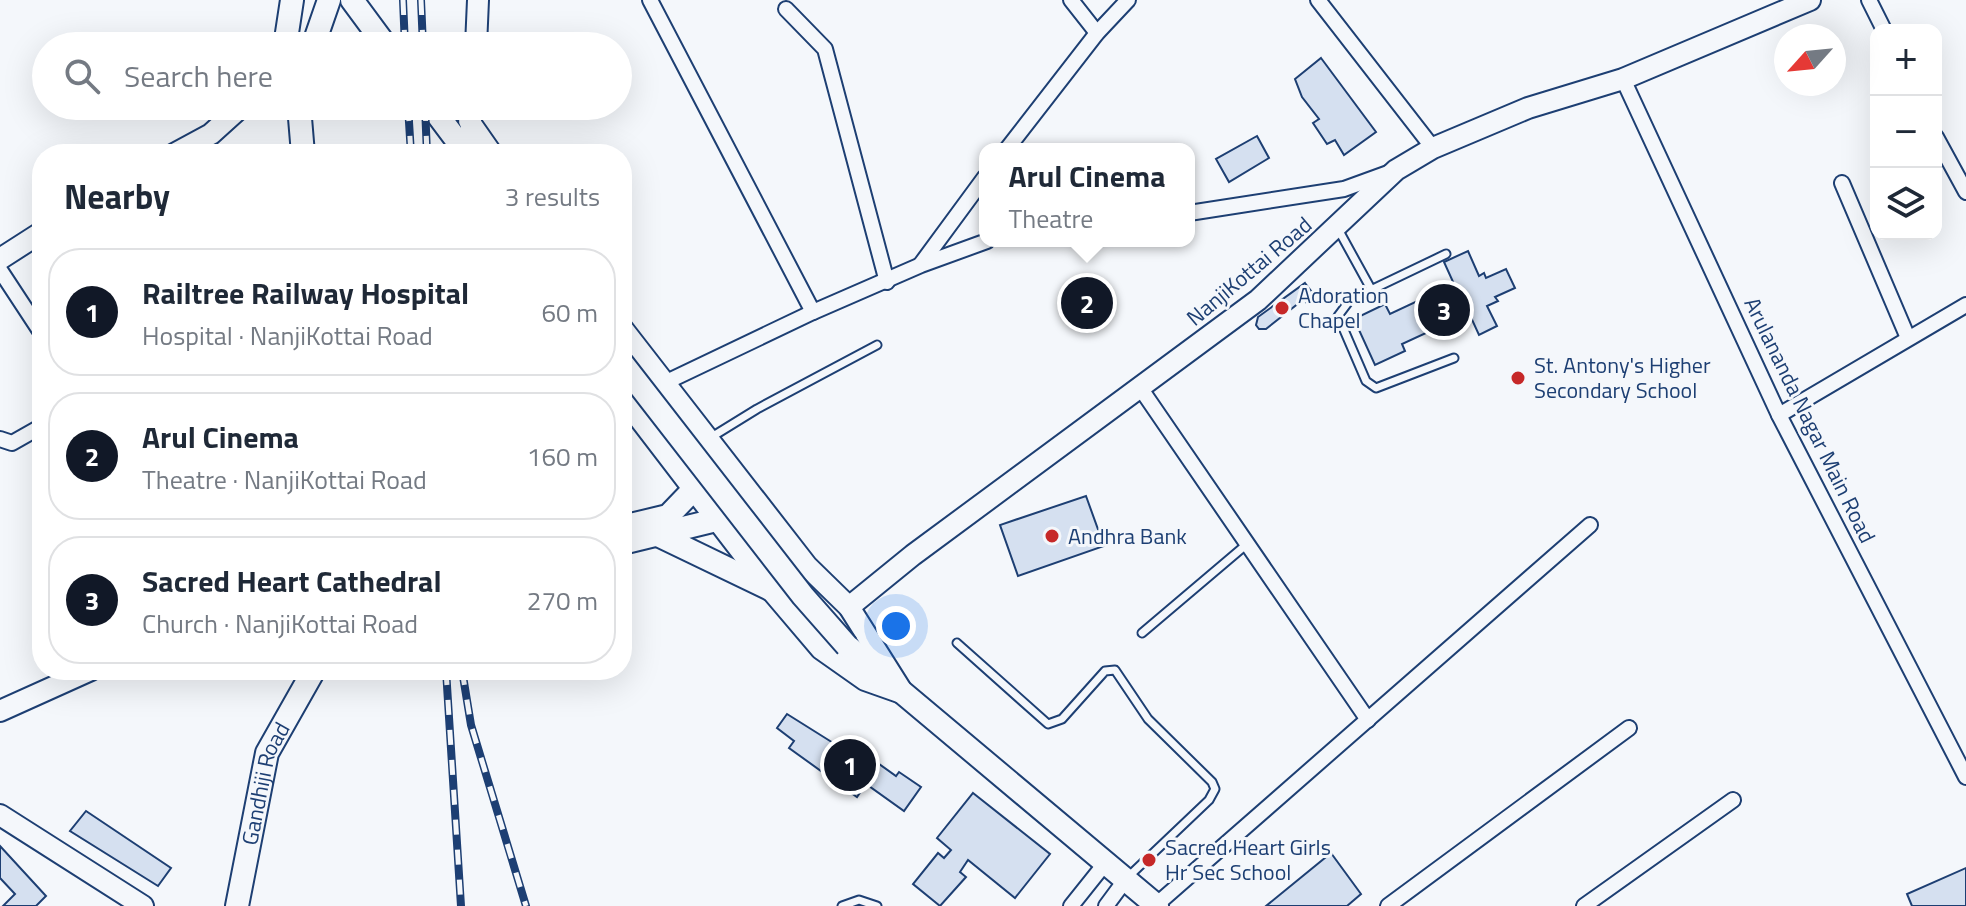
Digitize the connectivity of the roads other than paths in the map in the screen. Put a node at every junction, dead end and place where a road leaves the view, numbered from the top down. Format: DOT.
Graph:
graph roads {
  1 [pos="292,0"];
  2 [pos="329,0"];
  3 [pos="352,0"];
  4 [pos="478,0"];
  5 [pos="650,0"];
  6 [pos="1071,0"];
  7 [pos="1128,0"];
  8 [pos="1810,0"];
  9 [pos="1869,0"];
  10 [pos="1319,1"];
  11 [pos="786,9"];
  12 [pos="1881,24"];
  13 [pos="287,32"];
  14 [pos="318,32"];
  15 [pos="376,32"];
  16 [pos="477,32"];
  17 [pos="1097,33"];
  18 [pos="1623,79"];
  19 [pos="226,120"];
  20 [pos="300,120"];
  21 [pos="442,120"];
  22 [pos="470,120"];
  23 [pos="473,120"];
  24 [pos="1012,143"];
  25 [pos="192,144"];
  26 [pos="302,144"];
  27 [pos="461,144"];
  28 [pos="469,144"];
  29 [pos="486,144"];
  30 [pos="1433,148"];
  31 [pos="1942,148"];
  32 [pos="1396,170"];
  33 [pos="1842,183"];
  34 [pos="979,185"];
  35 [pos="1966,192"];
  36 [pos="1195,212"];
  37 [pos="1337,227"];
  38 [pos="32,238"];
  39 [pos="979,244"];
  40 [pos="1446,254"];
  41 [pos="0,259"];
  42 [pos="921,265"];
  43 [pos="0,270"];
  44 [pos="887,282"];
  45 [pos="1371,289"];
  46 [pos="1966,305"];
  47 [pos="813,312"];
  48 [pos="32,319"];
  49 [pos="1908,338"];
  50 [pos="632,341"];
  51 [pos="877,345"];
  52 [pos="1454,358"];
  53 [pos="632,376"];
  54 [pos="663,382"];
  55 [pos="1141,389"];
  56 [pos="632,399"];
  57 [pos="632,410"];
  58 [pos="1779,415"];
  59 [pos="32,432"];
  60 [pos="0,439"];
  61 [pos="708,439"];
  62 [pos="693,490"];
  63 [pos="716,520"];
  64 [pos="632,525"];
  65 [pos="1590,525"];
  66 [pos="658,535"];
  67 [pos="632,541"];
  68 [pos="1247,544"];
  69 [pos="770,589"];
  70 [pos="849,607"];
  71 [pos="1142,633"];
  72 [pos="957,643"];
  73 [pos="69,680"];
  74 [pos="308,680"];
  75 [pos="904,693"];
  76 [pos="0,711"];
  77 [pos="1368,720"];
  78 [pos="1629,728"];
  79 [pos="1966,777"];
  80 [pos="1733,800"];
  81 [pos="0,815"];
  82 [pos="1107,861"];
  83 [pos="1126,879"];
  84 [pos="143,906"];
  85 [pos="237,906"];
  86 [pos="842,906"];
  87 [pos="877,906"];
  88 [pos="1071,906"];
  89 [pos="1106,906"];
  90 [pos="1157,906"];
  91 [pos="1388,906"];
  92 [pos="1584,906"];
  1 -- 13 [label="main road"];
  2 -- 14 [label="main road"];
  3 -- 15 [label="main road"];
  4 -- 16 [label="main road"];
  5 -- 47 [label="street"];
  6 -- 17 [label="street"];
  7 -- 17 [label="street"];
  8 -- 18 [label="main road, NanjiKottai Road"];
  9 -- 12 [label="street"];
  10 -- 30 [label="street"];
  11 -- 44 [label="street"];
  17 -- 24 [label="street"];
  18 -- 30 [label="main road, NanjiKottai Road"];
  18 -- 58 [label="street, Arulananda Nagar Main Road"];
  19 -- 25 [label="main road"];
  20 -- 26 [label="main road"];
  21 -- 27 [label="main road"];
  22 -- 28 [label="main road"];
  23 -- 29 [label="main road"];
  30 -- 32 [label="main road, NanjiKottai Road"];
  31 -- 35 [label="street"];
  32 -- 36 [label="street"];
  32 -- 37 [label="main road, NanjiKottai Road"];
  33 -- 49 [label="street"];
  34 -- 42 [label="street"];
  37 -- 45 [label="lane"];
  37 -- 55 [label="main road, NanjiKottai Road"];
  38 -- 41 [label="main road"];
  39 -- 42 [label="street"];
  40 -- 45 [label="lane"];
  42 -- 44 [label="street"];
  43 -- 48 [label="street"];
  44 -- 47 [label="street"];
  45 -- 52 [label="lane"];
  46 -- 49 [label="street"];
  47 -- 54 [label="street"];
  49 -- 58 [label="street"];
  50 -- 54 [label="main road"];
  51 -- 61 [label="lane"];
  53 -- 75 [label="main road, bridge"];
  54 -- 56 [label="street"];
  54 -- 61 [label="main road"];
  55 -- 68 [label="street"];
  55 -- 70 [label="main road, NanjiKottai Road"];
  57 -- 62 [label="main road"];
  58 -- 79 [label="street, Arulananda Nagar Main Road"];
  59 -- 60 [label="street"];
  61 -- 70 [label="main road"];
  62 -- 63 [label="main road"];
  62 -- 64 [label="main road"];
  63 -- 66 [label="main road"];
  63 -- 69 [label="main road"];
  65 -- 77 [label="street"];
  66 -- 67 [label="main road"];
  66 -- 69 [label="main road"];
  68 -- 71 [label="lane"];
  68 -- 77 [label="street"];
  69 -- 75 [label="main road"];
  70 -- 75 [label="main road"];
  72 -- 83 [label="lane"];
  73 -- 76 [label="main road"];
  74 -- 85 [label="main road, Gandhiji Road"];
  75 -- 82 [label="main road"];
  77 -- 90 [label="street"];
  78 -- 91 [label="street"];
  80 -- 92 [label="street"];
  81 -- 84 [label="main road"];
  82 -- 83 [label="main road"];
  82 -- 88 [label="street"];
  83 -- 89 [label="street"];
  83 -- 90 [label="main road"];
  86 -- 87 [label="lane"];
}
